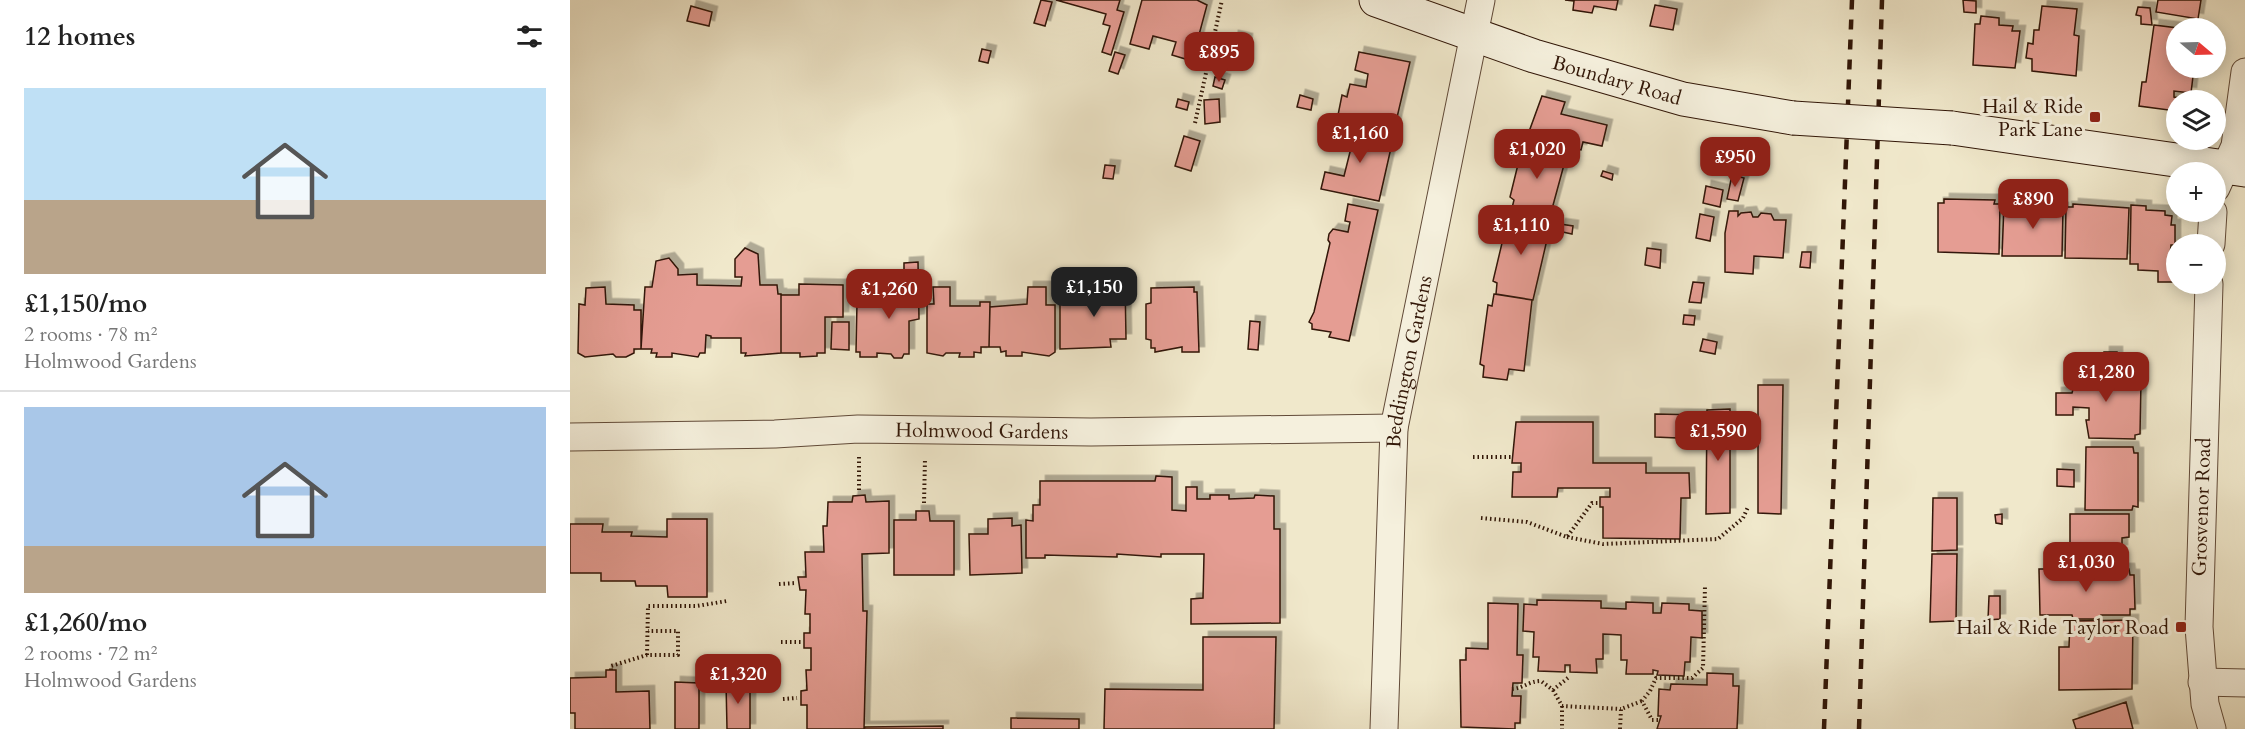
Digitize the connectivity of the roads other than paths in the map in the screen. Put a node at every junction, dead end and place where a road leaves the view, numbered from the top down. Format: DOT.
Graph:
graph roads {
  1 [pos="1376,0"];
  2 [pos="1481,0"];
  3 [pos="1474,36"];
  4 [pos="2245,72"];
  5 [pos="2229,175"];
  6 [pos="2209,294"];
  7 [pos="1394,428"];
  8 [pos="570,437"];
  9 [pos="2202,682"];
  10 [pos="2245,683"];
  11 [pos="1384,729"];
  12 [pos="2212,729"];
  1 -- 3 [label="main road, Boundary Road"];
  2 -- 3 [label="street, Beddington Gardens"];
  3 -- 5 [label="main road, Boundary Road, bridge"];
  3 -- 7 [label="street, Beddington Gardens"];
  4 -- 5 [label="street"];
  6 -- 9 [label="street, Grosvenor Road"];
  7 -- 8 [label="street, Holmwood Gardens"];
  7 -- 11 [label="street, Beddington Gardens"];
  9 -- 10 [label="street"];
  9 -- 12 [label="street, Grosvenor Road"];
}
